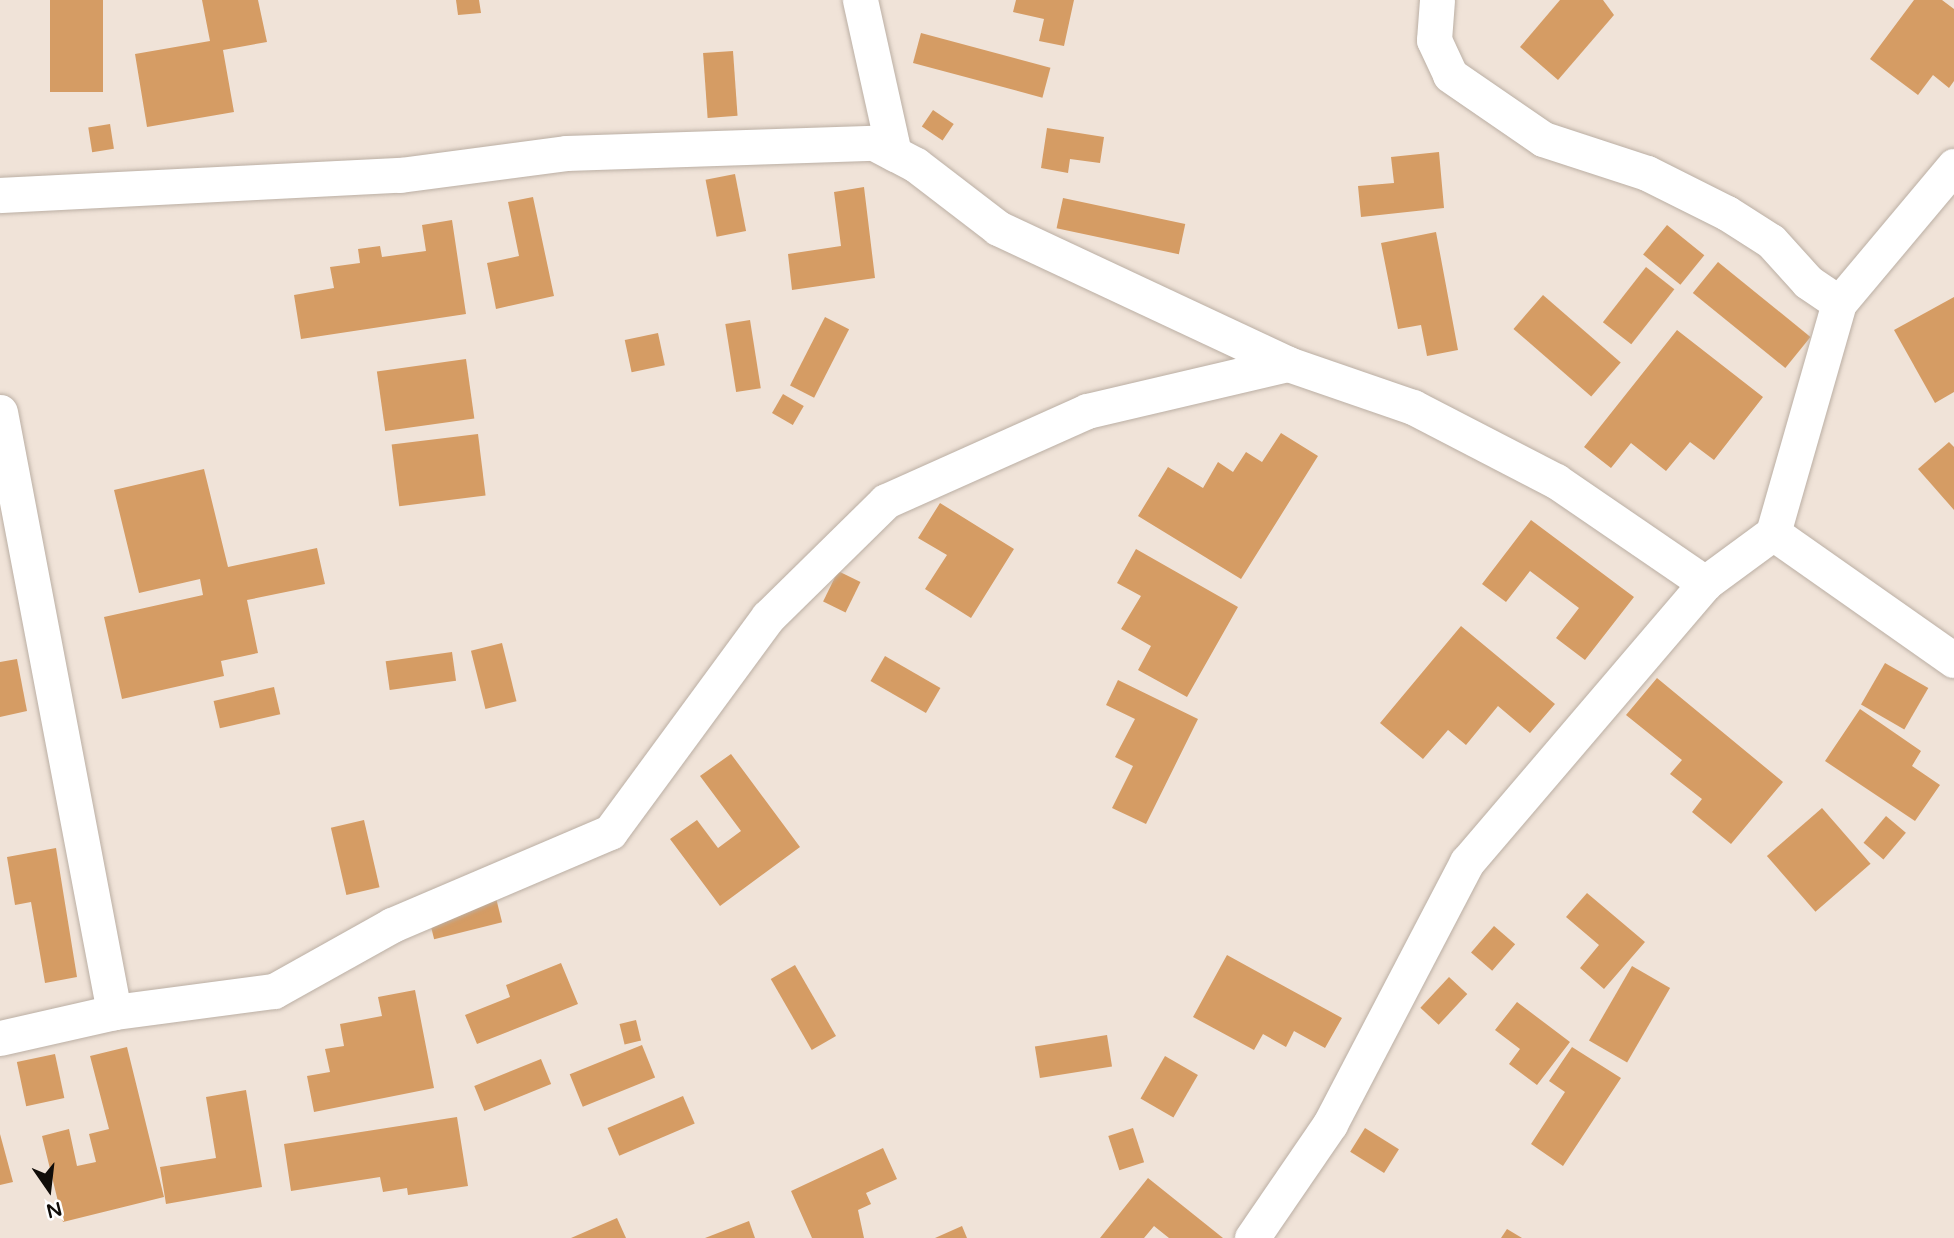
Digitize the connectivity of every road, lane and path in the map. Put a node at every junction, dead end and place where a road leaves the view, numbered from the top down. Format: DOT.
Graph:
graph roads {
  1 [pos="860,0"];
  2 [pos="1437,0"];
  3 [pos="894,153"];
  4 [pos="1954,166"];
  5 [pos="0,195"];
  6 [pos="1839,303"];
  7 [pos="1288,363"];
  8 [pos="0,412"];
  9 [pos="1773,533"];
  10 [pos="1705,583"];
  11 [pos="1954,660"];
  12 [pos="114,1012"];
  13 [pos="0,1038"];
  14 [pos="1252,1238"];
  1 -- 3 [label="street"];
  2 -- 6 [label="street"];
  3 -- 5 [label="street"];
  3 -- 7 [label="street"];
  4 -- 6 [label="street"];
  6 -- 9 [label="street"];
  7 -- 10 [label="street"];
  7 -- 12 [label="street"];
  8 -- 12 [label="street"];
  9 -- 10 [label="street"];
  9 -- 11 [label="street"];
  10 -- 14 [label="street"];
  12 -- 13 [label="street"];
}
